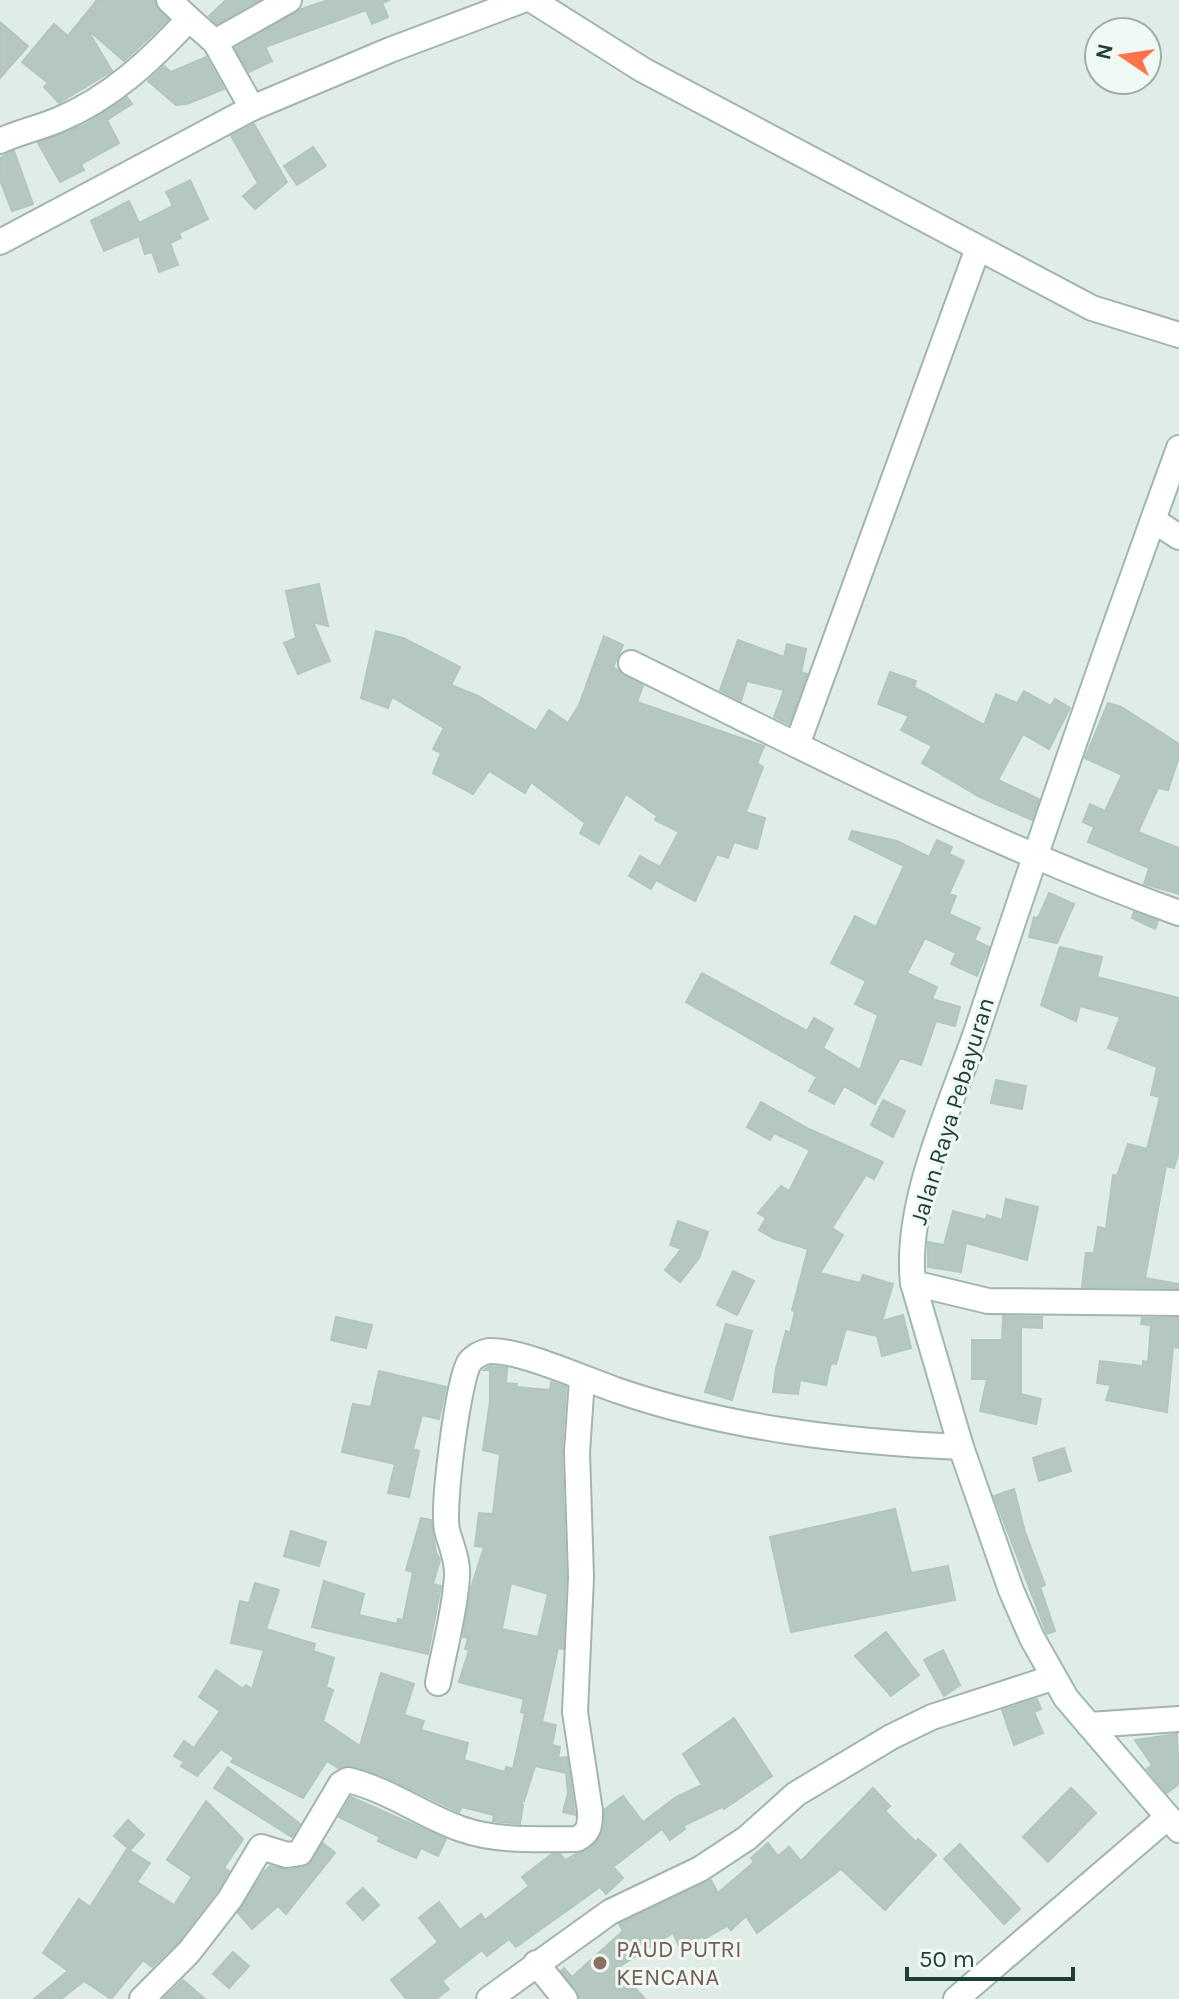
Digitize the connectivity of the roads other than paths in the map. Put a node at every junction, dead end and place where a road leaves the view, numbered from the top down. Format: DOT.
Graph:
graph roads {
  1 [pos="169,0"];
  2 [pos="289,0"];
  3 [pos="523,0"];
  4 [pos="532,0"];
  5 [pos="195,13"];
  6 [pos="215,42"];
  7 [pos="252,108"];
  8 [pos="0,141"];
  9 [pos="0,242"];
  10 [pos="978,248"];
  11 [pos="1179,335"];
  12 [pos="1179,448"];
  13 [pos="1153,520"];
  14 [pos="1179,537"];
  15 [pos="631,663"];
  16 [pos="797,745"];
  17 [pos="1034,855"];
  18 [pos="1179,913"];
  19 [pos="913,1283"];
  20 [pos="1179,1303"];
  21 [pos="582,1379"];
  22 [pos="961,1447"];
  23 [pos="1052,1678"];
  24 [pos="438,1683"];
  25 [pos="1179,1719"];
  26 [pos="1089,1725"];
  27 [pos="1173,1823"];
  28 [pos="536,1963"];
  29 [pos="142,1999"];
  30 [pos="489,1999"];
  31 [pos="565,1999"];
  32 [pos="956,1999"];
  1 -- 5 [label="street"];
  2 -- 6 [label="street"];
  3 -- 7 [label="street"];
  4 -- 10 [label="street"];
  5 -- 6 [label="street"];
  5 -- 8 [label="street"];
  6 -- 7 [label="street"];
  7 -- 9 [label="street"];
  10 -- 11 [label="street"];
  10 -- 16 [label="street"];
  12 -- 13 [label="street, Jalan Raya Pebayuran"];
  13 -- 14 [label="street"];
  13 -- 17 [label="street, Jalan Raya Pebayuran"];
  15 -- 16 [label="street"];
  16 -- 17 [label="street"];
  17 -- 18 [label="street"];
  17 -- 19 [label="street, Jalan Raya Pebayuran"];
  19 -- 20 [label="street"];
  19 -- 22 [label="street, Jalan Raya Pebayuran"];
  21 -- 22 [label="street"];
  21 -- 24 [label="street"];
  21 -- 29 [label="street"];
  22 -- 23 [label="street, Jalan Raya Pebayuran"];
  23 -- 26 [label="street, Jalan Raya Pebayuran"];
  23 -- 28 [label="street"];
  25 -- 26 [label="street"];
  26 -- 27 [label="street, Jalan Raya Pebayuran"];
  27 -- 32 [label="street"];
  28 -- 30 [label="street"];
  28 -- 31 [label="street"];
}
